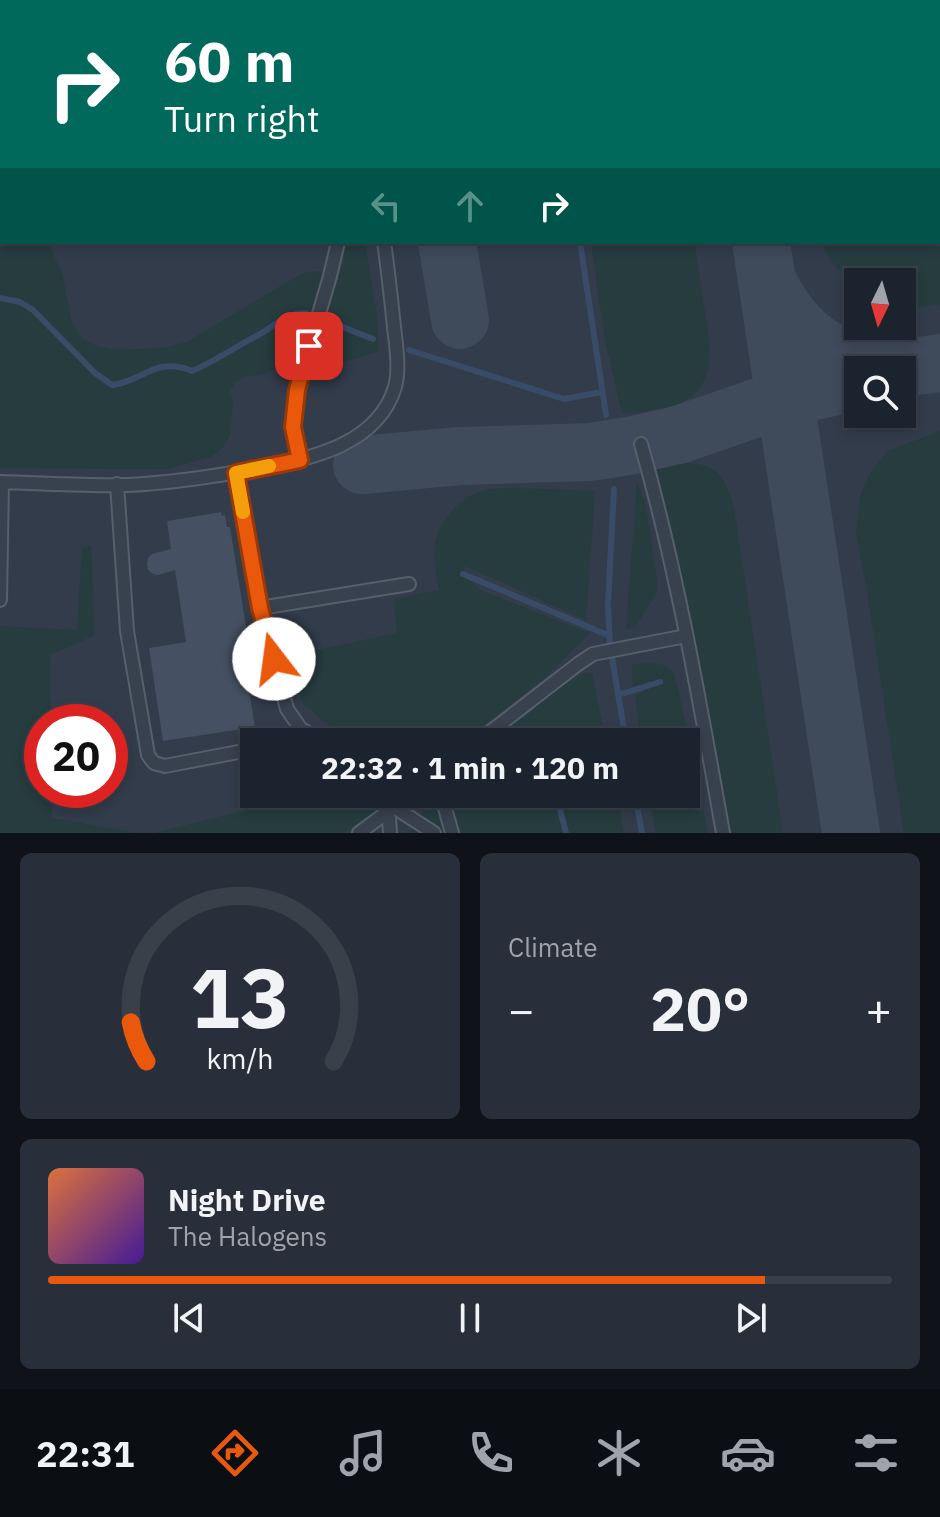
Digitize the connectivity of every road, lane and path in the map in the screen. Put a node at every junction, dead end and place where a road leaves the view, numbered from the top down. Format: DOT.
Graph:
graph roads {
  1 [pos="338,244"];
  2 [pos="384,244"];
  3 [pos="641,444"];
  4 [pos="300,460"];
  5 [pos="236,473"];
  6 [pos="1,482"];
  7 [pos="117,484"];
  8 [pos="409,584"];
  9 [pos="0,600"];
  10 [pos="260,608"];
  11 [pos="686,636"];
  12 [pos="300,728"];
  13 [pos="495,728"];
  14 [pos="240,752"];
  15 [pos="392,808"];
  16 [pos="445,808"];
  17 [pos="390,810"];
  18 [pos="359,833"];
  19 [pos="390,833"];
  20 [pos="434,833"];
  21 [pos="452,833"];
  22 [pos="723,833"];
  1 -- 4 [label="lane"];
  2 -- 4 [label="lane"];
  3 -- 11 [label="lane"];
  4 -- 5 [label="lane"];
  5 -- 7 [label="lane"];
  5 -- 10 [label="lane"];
  6 -- 7 [label="lane"];
  6 -- 9 [label="lane"];
  7 -- 14 [label="lane"];
  8 -- 10 [label="lane"];
  10 -- 12 [label="lane"];
  11 -- 13 [label="lane"];
  11 -- 22 [label="lane"];
  15 -- 17 [label="lane"];
  16 -- 21 [label="lane"];
  17 -- 18 [label="lane"];
  17 -- 19 [label="lane"];
  17 -- 20 [label="lane"];
}
